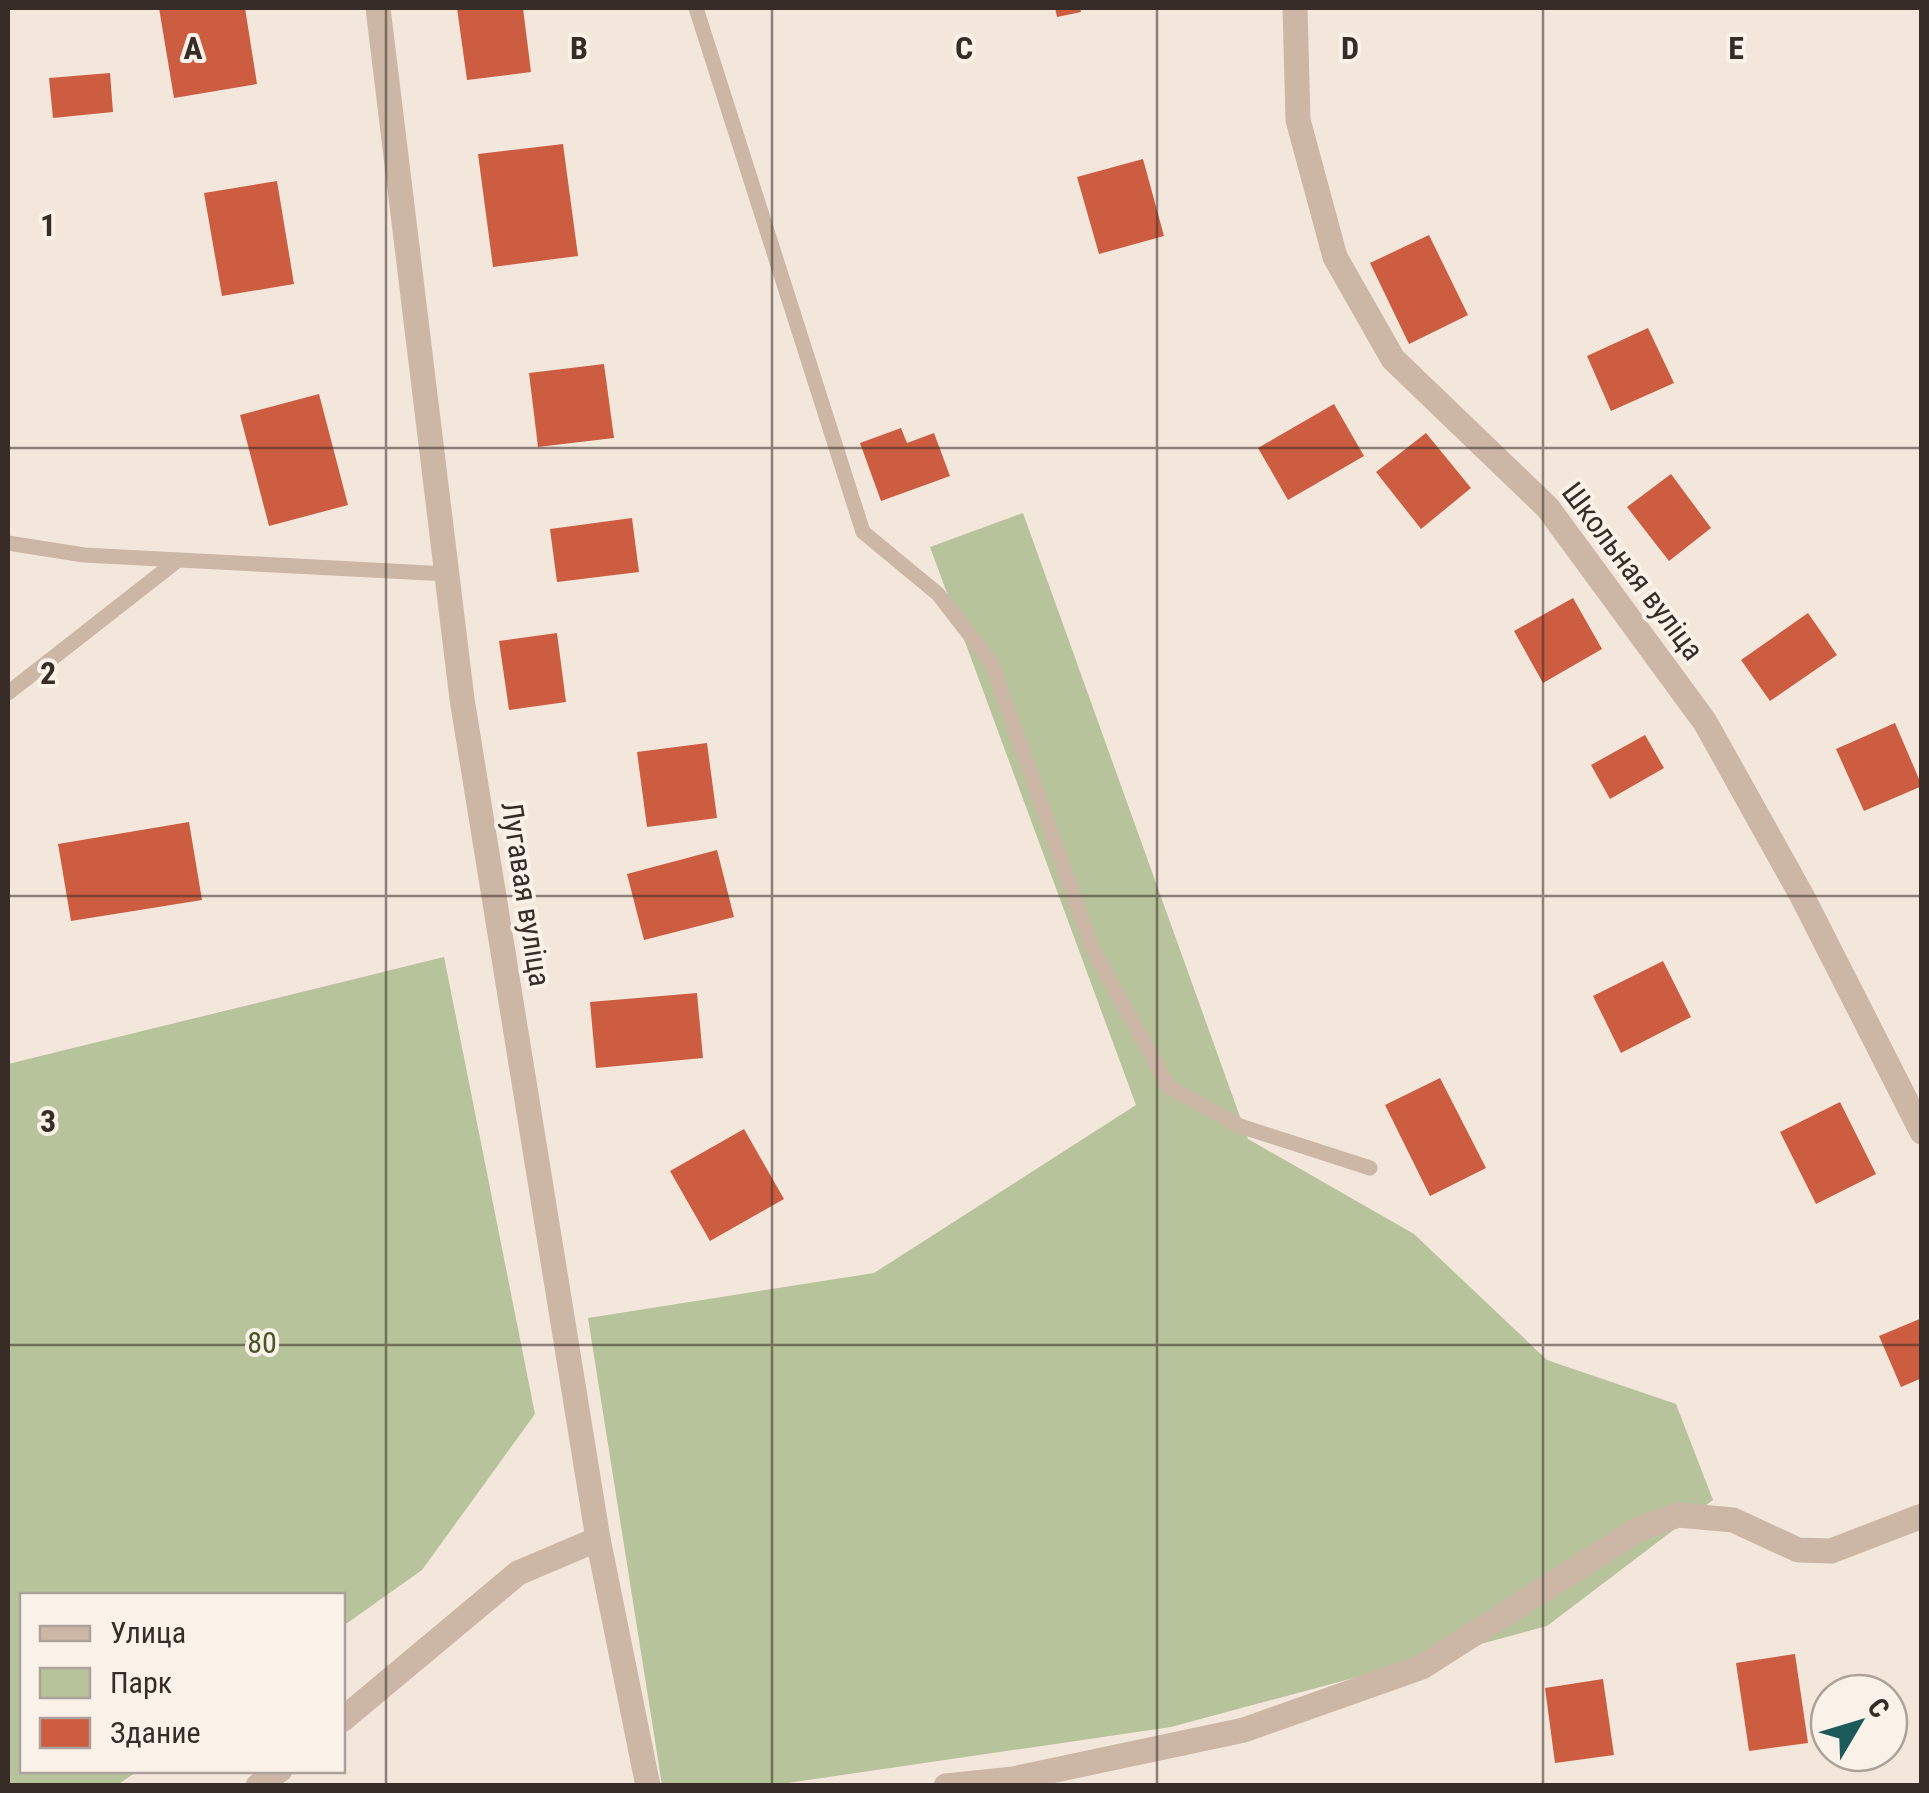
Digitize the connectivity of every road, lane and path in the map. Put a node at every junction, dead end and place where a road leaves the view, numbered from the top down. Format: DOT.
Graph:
graph roads {
  1 [pos="378,8"];
  2 [pos="696,8"];
  3 [pos="1296,8"];
  4 [pos="8,542"];
  5 [pos="178,560"];
  6 [pos="448,574"];
  7 [pos="8,694"];
  8 [pos="1922,1132"];
  9 [pos="1370,1168"];
  10 [pos="1922,1516"];
  11 [pos="598,1538"];
  12 [pos="345,1717"];
  13 [pos="648,1786"];
  14 [pos="946,1786"];
  1 -- 6 [label="street, Лугавая вуліца"];
  2 -- 9 [label="lane"];
  3 -- 8 [label="street, Школьная вуліца"];
  4 -- 5 [label="lane"];
  5 -- 6 [label="lane"];
  5 -- 7 [label="lane"];
  6 -- 11 [label="street, Лугавая вуліца"];
  10 -- 14 [label="street"];
  11 -- 12 [label="street"];
  11 -- 13 [label="street, Лугавая вуліца"];
}
